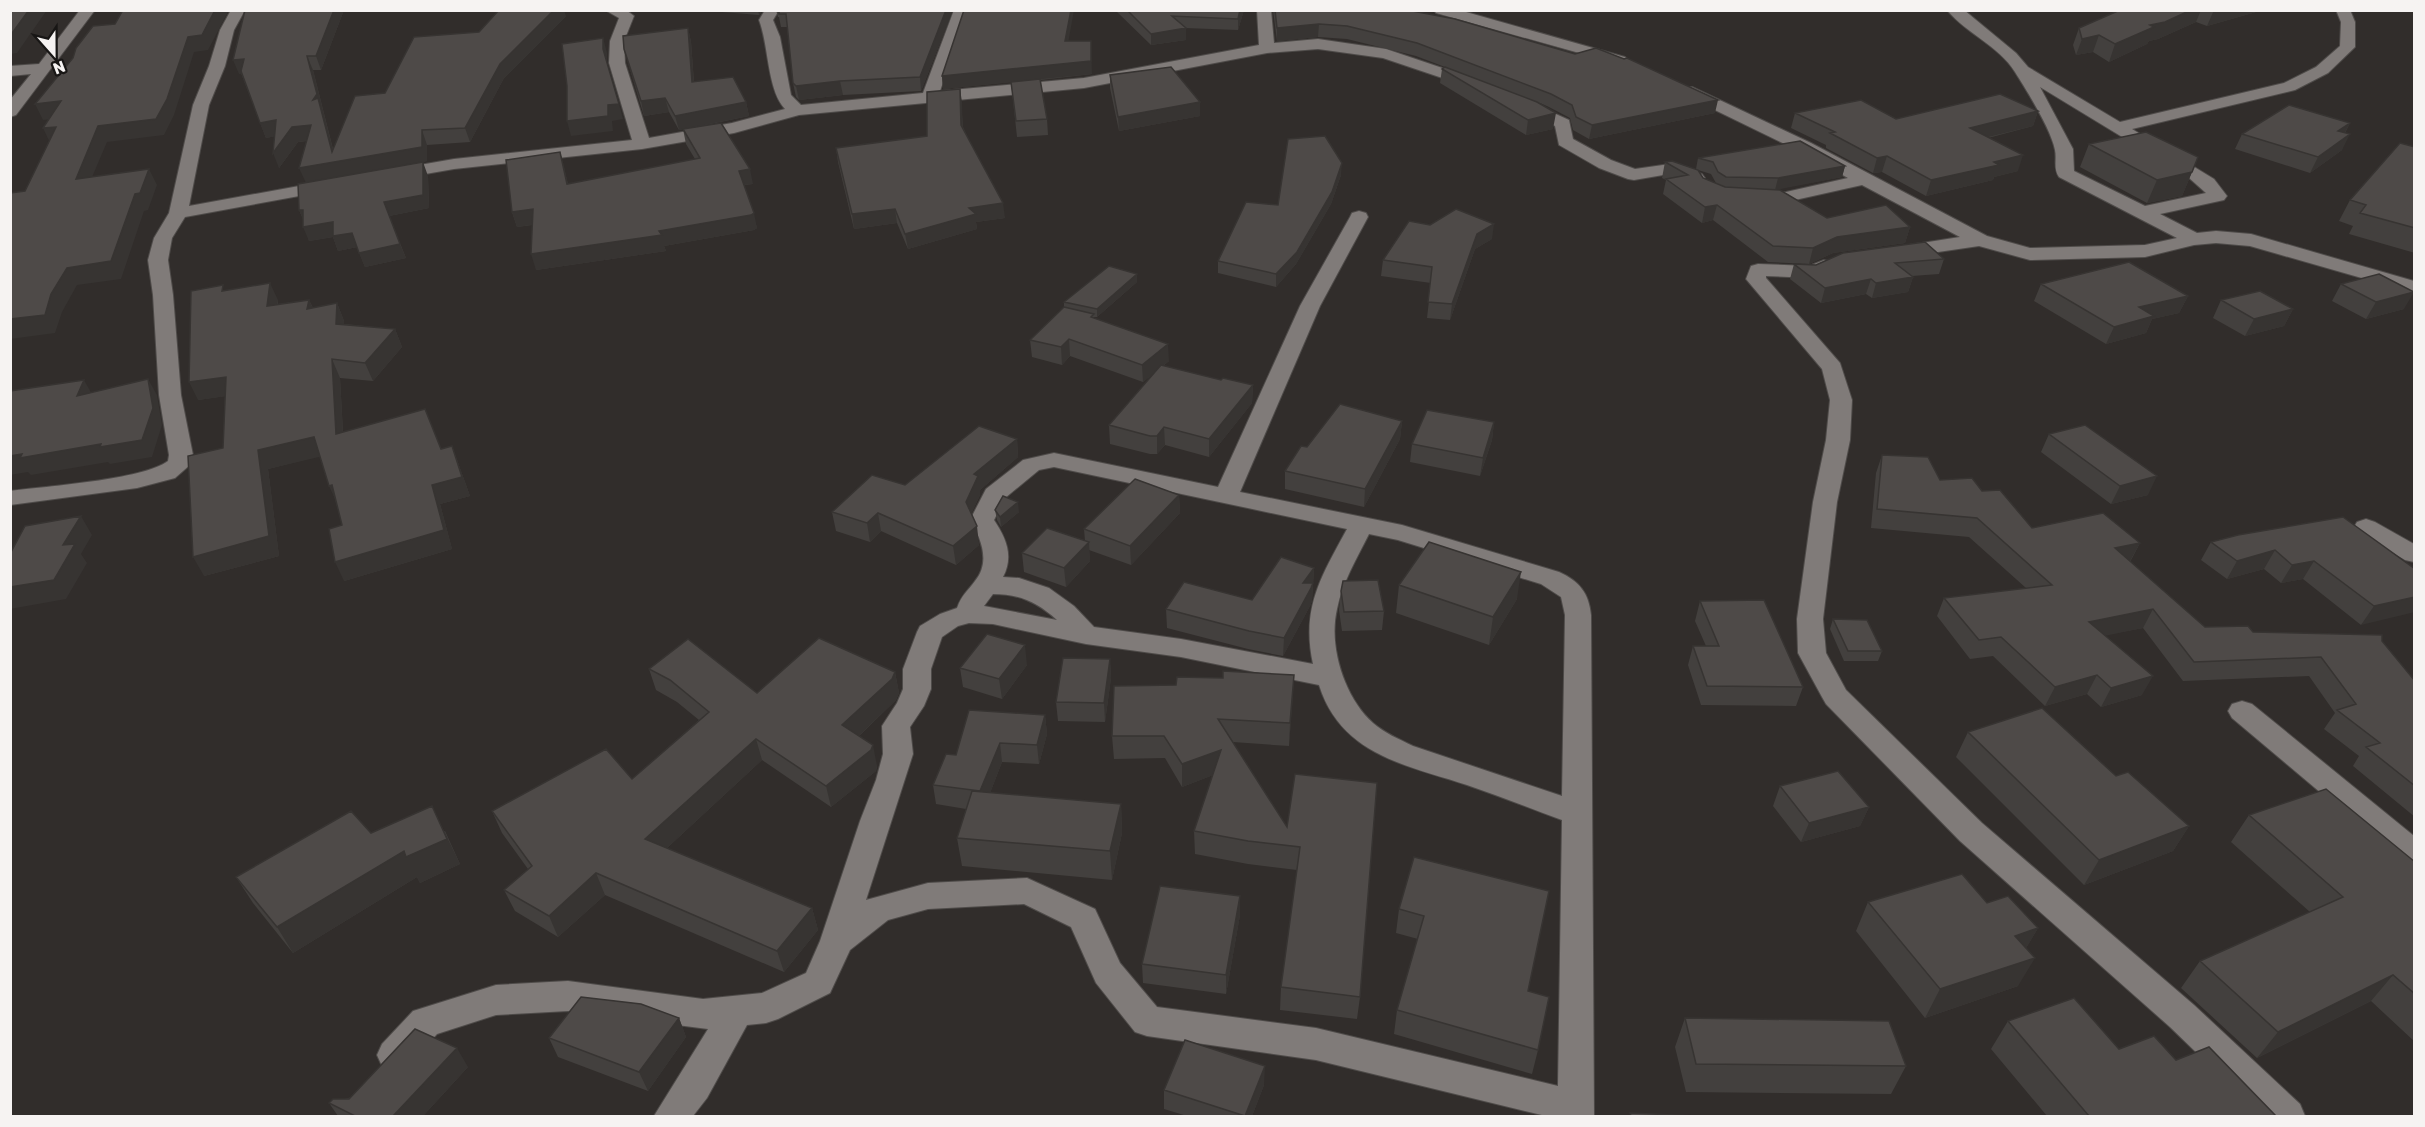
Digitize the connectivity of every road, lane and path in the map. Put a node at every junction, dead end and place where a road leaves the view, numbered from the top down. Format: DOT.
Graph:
graph roads {
  1 [pos="88,10"];
  2 [pos="238,10"];
  3 [pos="612,10"];
  4 [pos="772,10"];
  5 [pos="961,10"];
  6 [pos="1264,10"];
  7 [pos="1441,10"];
  8 [pos="1954,10"];
  9 [pos="2343,10"];
  10 [pos="1267,48"];
  11 [pos="1631,65"];
  12 [pos="44,68"];
  13 [pos="2021,69"];
  14 [pos="10,71"];
  15 [pos="1669,82"];
  16 [pos="1489,90"];
  17 [pos="929,99"];
  18 [pos="1510,99"];
  19 [pos="798,110"];
  20 [pos="10,112"];
  21 [pos="2118,127"];
  22 [pos="642,144"];
  23 [pos="370,178"];
  24 [pos="1866,179"];
  25 [pos="348,182"];
  26 [pos="1706,188"];
  27 [pos="1741,197"];
  28 [pos="178,213"];
  29 [pos="2140,213"];
  30 [pos="1359,217"];
  31 [pos="2194,239"];
  32 [pos="1980,240"];
  33 [pos="2415,287"];
  34 [pos="1226,497"];
  35 [pos="10,498"];
  36 [pos="1362,524"];
  37 [pos="2366,527"];
  38 [pos="2415,554"];
  39 [pos="986,586"];
  40 [pos="968,614"];
  41 [pos="1086,635"];
  42 [pos="1329,677"];
  43 [pos="2242,711"];
  44 [pos="1577,813"];
  45 [pos="2415,853"];
  46 [pos="837,941"];
  47 [pos="737,1010"];
  48 [pos="377,1073"];
  49 [pos="1575,1112"];
  50 [pos="672,1116"];
  51 [pos="2288,1116"];
  1 -- 12 [label="street"];
  2 -- 28 [label="street"];
  3 -- 22 [label="street"];
  4 -- 19 [label="street"];
  5 -- 17 [label="street"];
  6 -- 10 [label="street"];
  7 -- 11 [label="street"];
  8 -- 13 [label="street"];
  9 -- 21 [label="street"];
  10 -- 16 [label="street"];
  10 -- 17 [label="street"];
  12 -- 14 [label="street"];
  12 -- 20 [label="street"];
  13 -- 21 [label="street"];
  13 -- 29 [label="street"];
  15 -- 24 [label="street"];
  17 -- 19 [label="street"];
  18 -- 26 [label="street"];
  19 -- 22 [label="street"];
  21 -- 29 [label="street"];
  22 -- 23 [label="street"];
  24 -- 27 [label="street"];
  24 -- 32 [label="street"];
  25 -- 28 [label="street"];
  28 -- 35 [label="street"];
  29 -- 31 [label="street"];
  30 -- 34 [label="street"];
  31 -- 32 [label="street"];
  31 -- 33 [label="street"];
  32 -- 51 [label="street"];
  34 -- 36 [label="street"];
  34 -- 39 [label="street"];
  36 -- 42 [label="street"];
  36 -- 44 [label="street"];
  37 -- 38 [label="street"];
  39 -- 40 [label="street"];
  39 -- 41 [label="street"];
  40 -- 41 [label="street"];
  40 -- 46 [label="street"];
  41 -- 42 [label="street"];
  42 -- 44 [label="street"];
  43 -- 45 [label="street"];
  44 -- 49 [label="street"];
  46 -- 47 [label="street"];
  46 -- 49 [label="street"];
  47 -- 48 [label="street"];
  47 -- 50 [label="street"];
}
